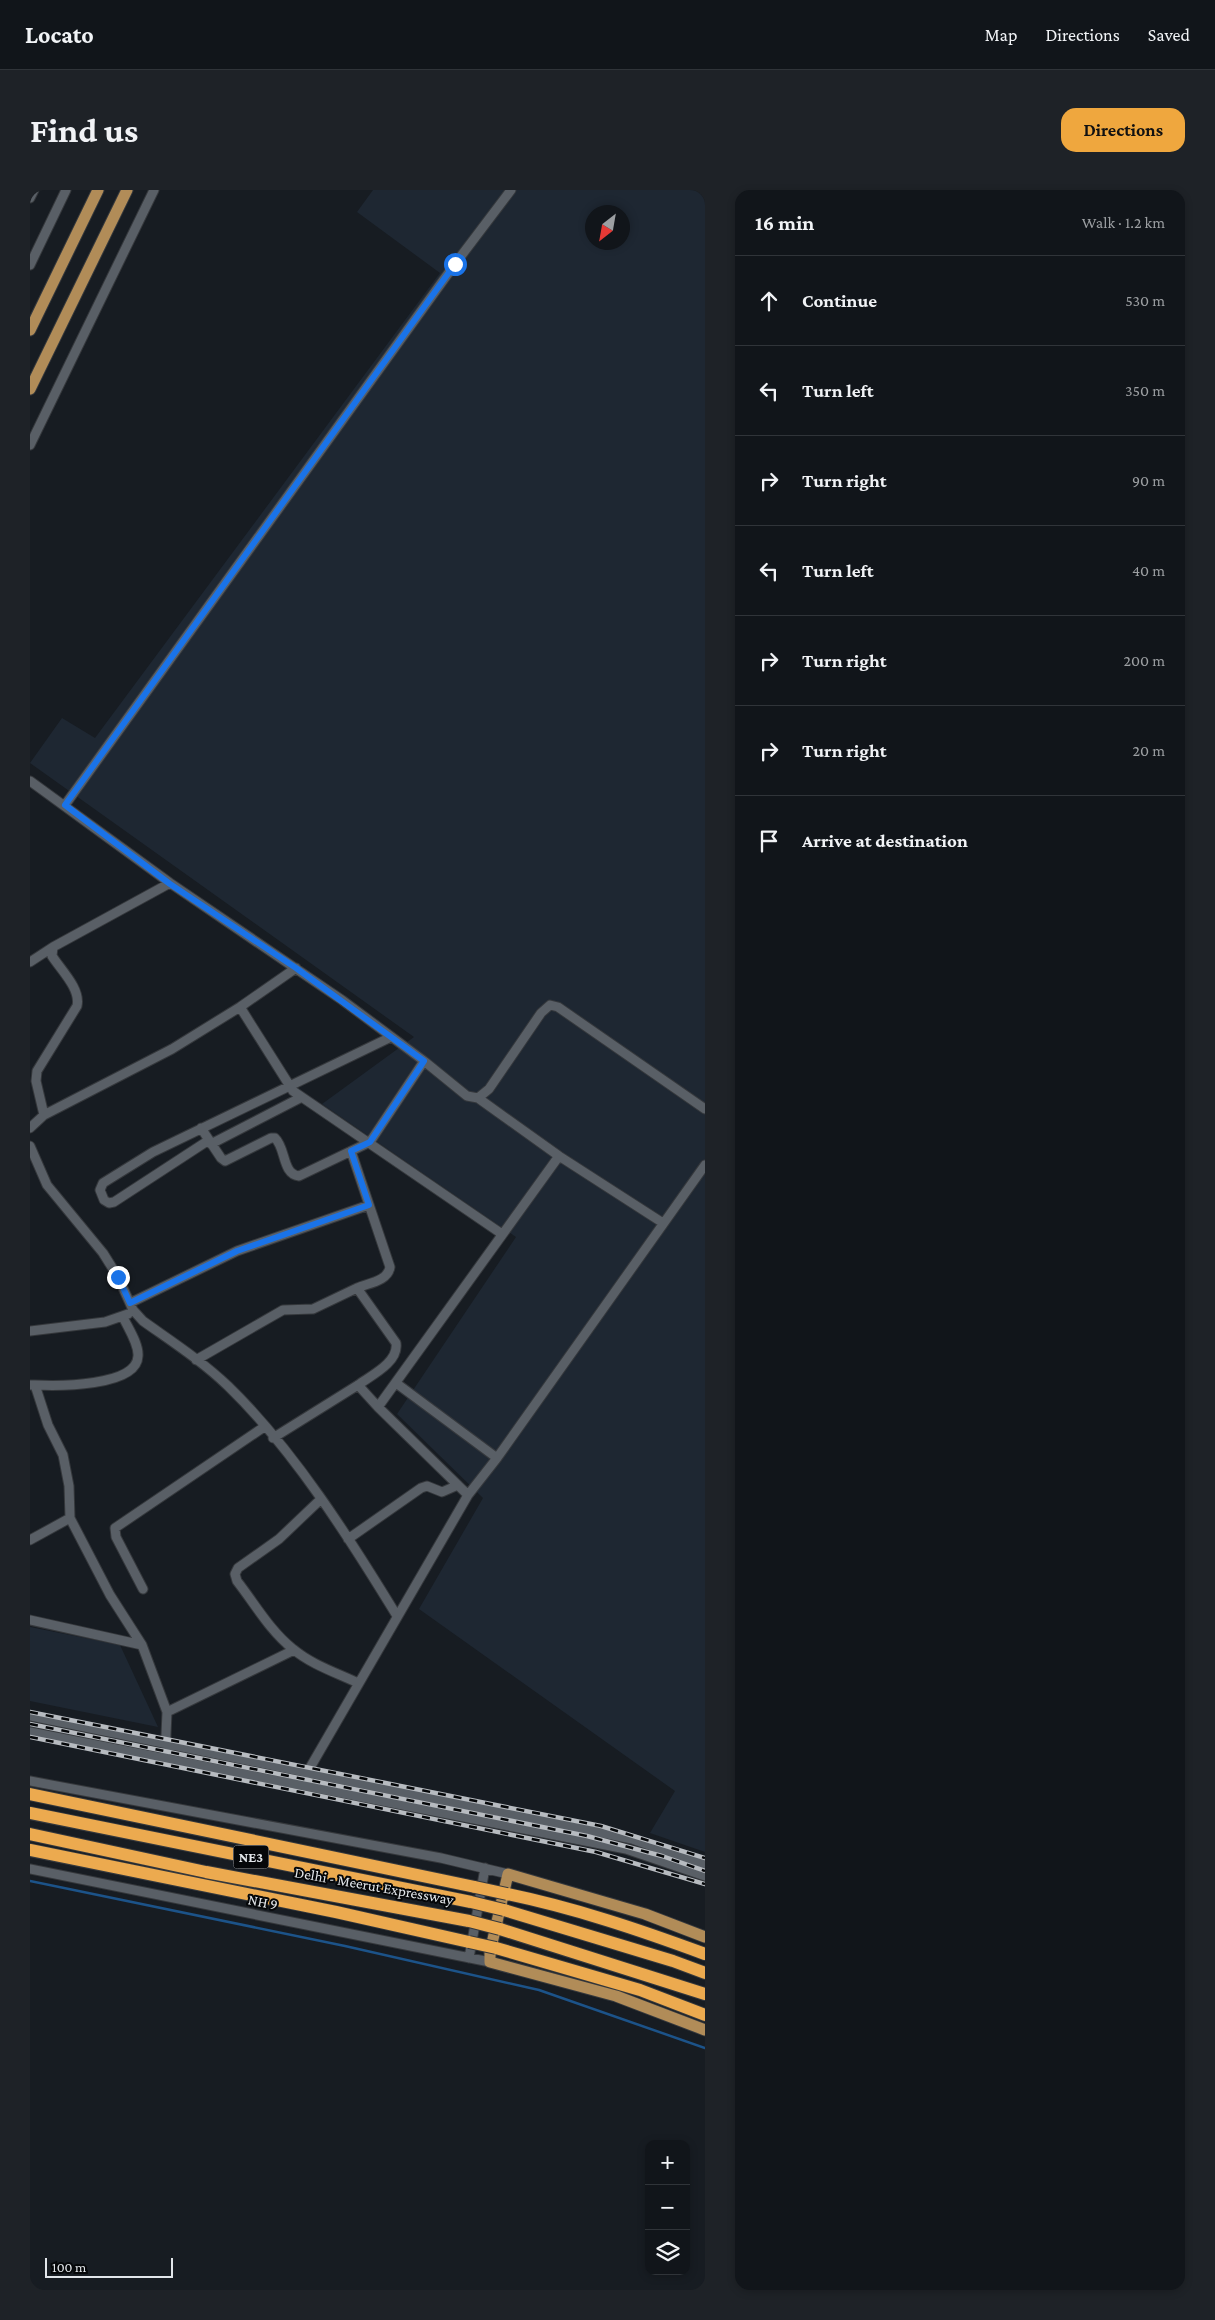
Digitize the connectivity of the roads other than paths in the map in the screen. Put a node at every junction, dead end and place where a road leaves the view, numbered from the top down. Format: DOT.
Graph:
graph roads {
  1 [pos="34,190"];
  2 [pos="66,190"];
  3 [pos="98,190"];
  4 [pos="127,190"];
  5 [pos="154,190"];
  6 [pos="511,190"];
  7 [pos="30,198"];
  8 [pos="30,265"];
  9 [pos="30,330"];
  10 [pos="30,389"];
  11 [pos="30,445"];
  12 [pos="30,781"];
  13 [pos="65,805"];
  14 [pos="170,884"];
  15 [pos="53,947"];
  16 [pos="30,962"];
  17 [pos="296,968"];
  18 [pos="240,1007"];
  19 [pos="391,1037"];
  20 [pos="424,1061"];
  21 [pos="288,1085"];
  22 [pos="300,1098"];
  23 [pos="478,1098"];
  24 [pos="705,1108"];
  25 [pos="44,1115"];
  26 [pos="30,1128"];
  27 [pos="201,1128"];
  28 [pos="210,1142"];
  29 [pos="370,1142"];
  30 [pos="30,1146"];
  31 [pos="351,1151"];
  32 [pos="559,1156"];
  33 [pos="705,1165"];
  34 [pos="369,1205"];
  35 [pos="663,1223"];
  36 [pos="502,1234"];
  37 [pos="357,1288"];
  38 [pos="132,1306"];
  39 [pos="123,1317"];
  40 [pos="30,1331"];
  41 [pos="196,1360"];
  42 [pos="396,1382"];
  43 [pos="32,1385"];
  44 [pos="358,1385"];
  45 [pos="378,1407"];
  46 [pos="264,1427"];
  47 [pos="274,1438"];
  48 [pos="497,1458"];
  49 [pos="458,1485"];
  50 [pos="468,1495"];
  51 [pos="321,1499"];
  52 [pos="70,1518"];
  53 [pos="348,1539"];
  54 [pos="30,1540"];
  55 [pos="143,1589"];
  56 [pos="397,1616"];
  57 [pos="30,1620"];
  58 [pos="142,1645"];
  59 [pos="294,1650"];
  60 [pos="358,1683"];
  61 [pos="167,1712"];
  62 [pos="30,1716"];
  63 [pos="30,1732"];
  64 [pos="166,1744"];
  65 [pos="165,1758"];
  66 [pos="307,1772"];
  67 [pos="30,1781"];
  68 [pos="300,1785"];
  69 [pos="30,1794"];
  70 [pos="30,1813"];
  71 [pos="30,1834"];
  72 [pos="30,1850"];
  73 [pos="705,1865"];
  74 [pos="484,1868"];
  75 [pos="30,1869"];
  76 [pos="508,1874"];
  77 [pos="705,1876"];
  78 [pos="705,1937"];
  79 [pos="705,1954"];
  80 [pos="469,1958"];
  81 [pos="490,1962"];
  82 [pos="705,1973"];
  83 [pos="705,1994"];
  84 [pos="705,2016"];
  85 [pos="705,2030"];
  1 -- 7 [label="street"];
  2 -- 8 [label="street"];
  3 -- 9 [label="main road"];
  4 -- 10 [label="main road"];
  5 -- 11 [label="street"];
  6 -- 13 [label="street"];
  12 -- 13 [label="street"];
  13 -- 14 [label="street"];
  14 -- 15 [label="street"];
  14 -- 17 [label="street"];
  15 -- 16 [label="street"];
  15 -- 25 [label="street"];
  17 -- 18 [label="street"];
  17 -- 19 [label="street"];
  18 -- 21 [label="street"];
  18 -- 25 [label="street"];
  19 -- 20 [label="street"];
  19 -- 21 [label="street"];
  20 -- 23 [label="street"];
  20 -- 29 [label="street"];
  21 -- 22 [label="street"];
  21 -- 27 [label="street"];
  22 -- 28 [label="street"];
  22 -- 29 [label="street"];
  23 -- 24 [label="street"];
  23 -- 32 [label="street"];
  25 -- 26 [label="street"];
  27 -- 28 [label="street"];
  27 -- 28 [label="street"];
  28 -- 31 [label="street"];
  29 -- 31 [label="street"];
  29 -- 36 [label="street"];
  30 -- 38 [label="street"];
  31 -- 34 [label="street"];
  32 -- 35 [label="street"];
  32 -- 36 [label="street"];
  33 -- 35 [label="street"];
  34 -- 37 [label="street"];
  34 -- 38 [label="street"];
  35 -- 48 [label="street"];
  36 -- 42 [label="street"];
  37 -- 41 [label="street"];
  37 -- 44 [label="street"];
  38 -- 39 [label="street"];
  38 -- 41 [label="street"];
  39 -- 40 [label="street"];
  39 -- 43 [label="street"];
  41 -- 46 [label="street"];
  42 -- 45 [label="street"];
  42 -- 48 [label="street"];
  43 -- 52 [label="street"];
  44 -- 45 [label="street"];
  44 -- 47 [label="street"];
  45 -- 49 [label="street"];
  46 -- 47 [label="street"];
  46 -- 55 [label="street"];
  47 -- 51 [label="street"];
  48 -- 50 [label="street"];
  49 -- 50 [label="street"];
  49 -- 53 [label="street"];
  50 -- 56 [label="street"];
  51 -- 53 [label="street"];
  51 -- 59 [label="street"];
  52 -- 54 [label="street"];
  52 -- 58 [label="street"];
  53 -- 56 [label="street"];
  56 -- 60 [label="street"];
  57 -- 58 [label="street"];
  58 -- 61 [label="street"];
  59 -- 60 [label="street"];
  59 -- 61 [label="street"];
  60 -- 66 [label="street"];
  61 -- 64 [label="street"];
  62 -- 64 [label="street"];
  63 -- 65 [label="street"];
  64 -- 65 [label="street"];
  64 -- 66 [label="street"];
  65 -- 68 [label="street"];
  66 -- 68 [label="street"];
  66 -- 73 [label="street"];
  67 -- 74 [label="street"];
  68 -- 77 [label="street"];
  69 -- 79 [label="highway, bridge"];
  70 -- 82 [label="highway, Delhi - Meerut Expressway / NE3, bridge"];
  71 -- 83 [label="highway, Delhi - Meerut Expressway / NE3, bridge"];
  72 -- 84 [label="highway, bridge"];
  74 -- 76 [label="street"];
  74 -- 80 [label="street"];
  75 -- 80 [label="street, NH 9"];
  76 -- 78 [label="main road"];
  76 -- 81 [label="main road"];
  80 -- 81 [label="street, NH 9"];
  81 -- 85 [label="main road"];
}
